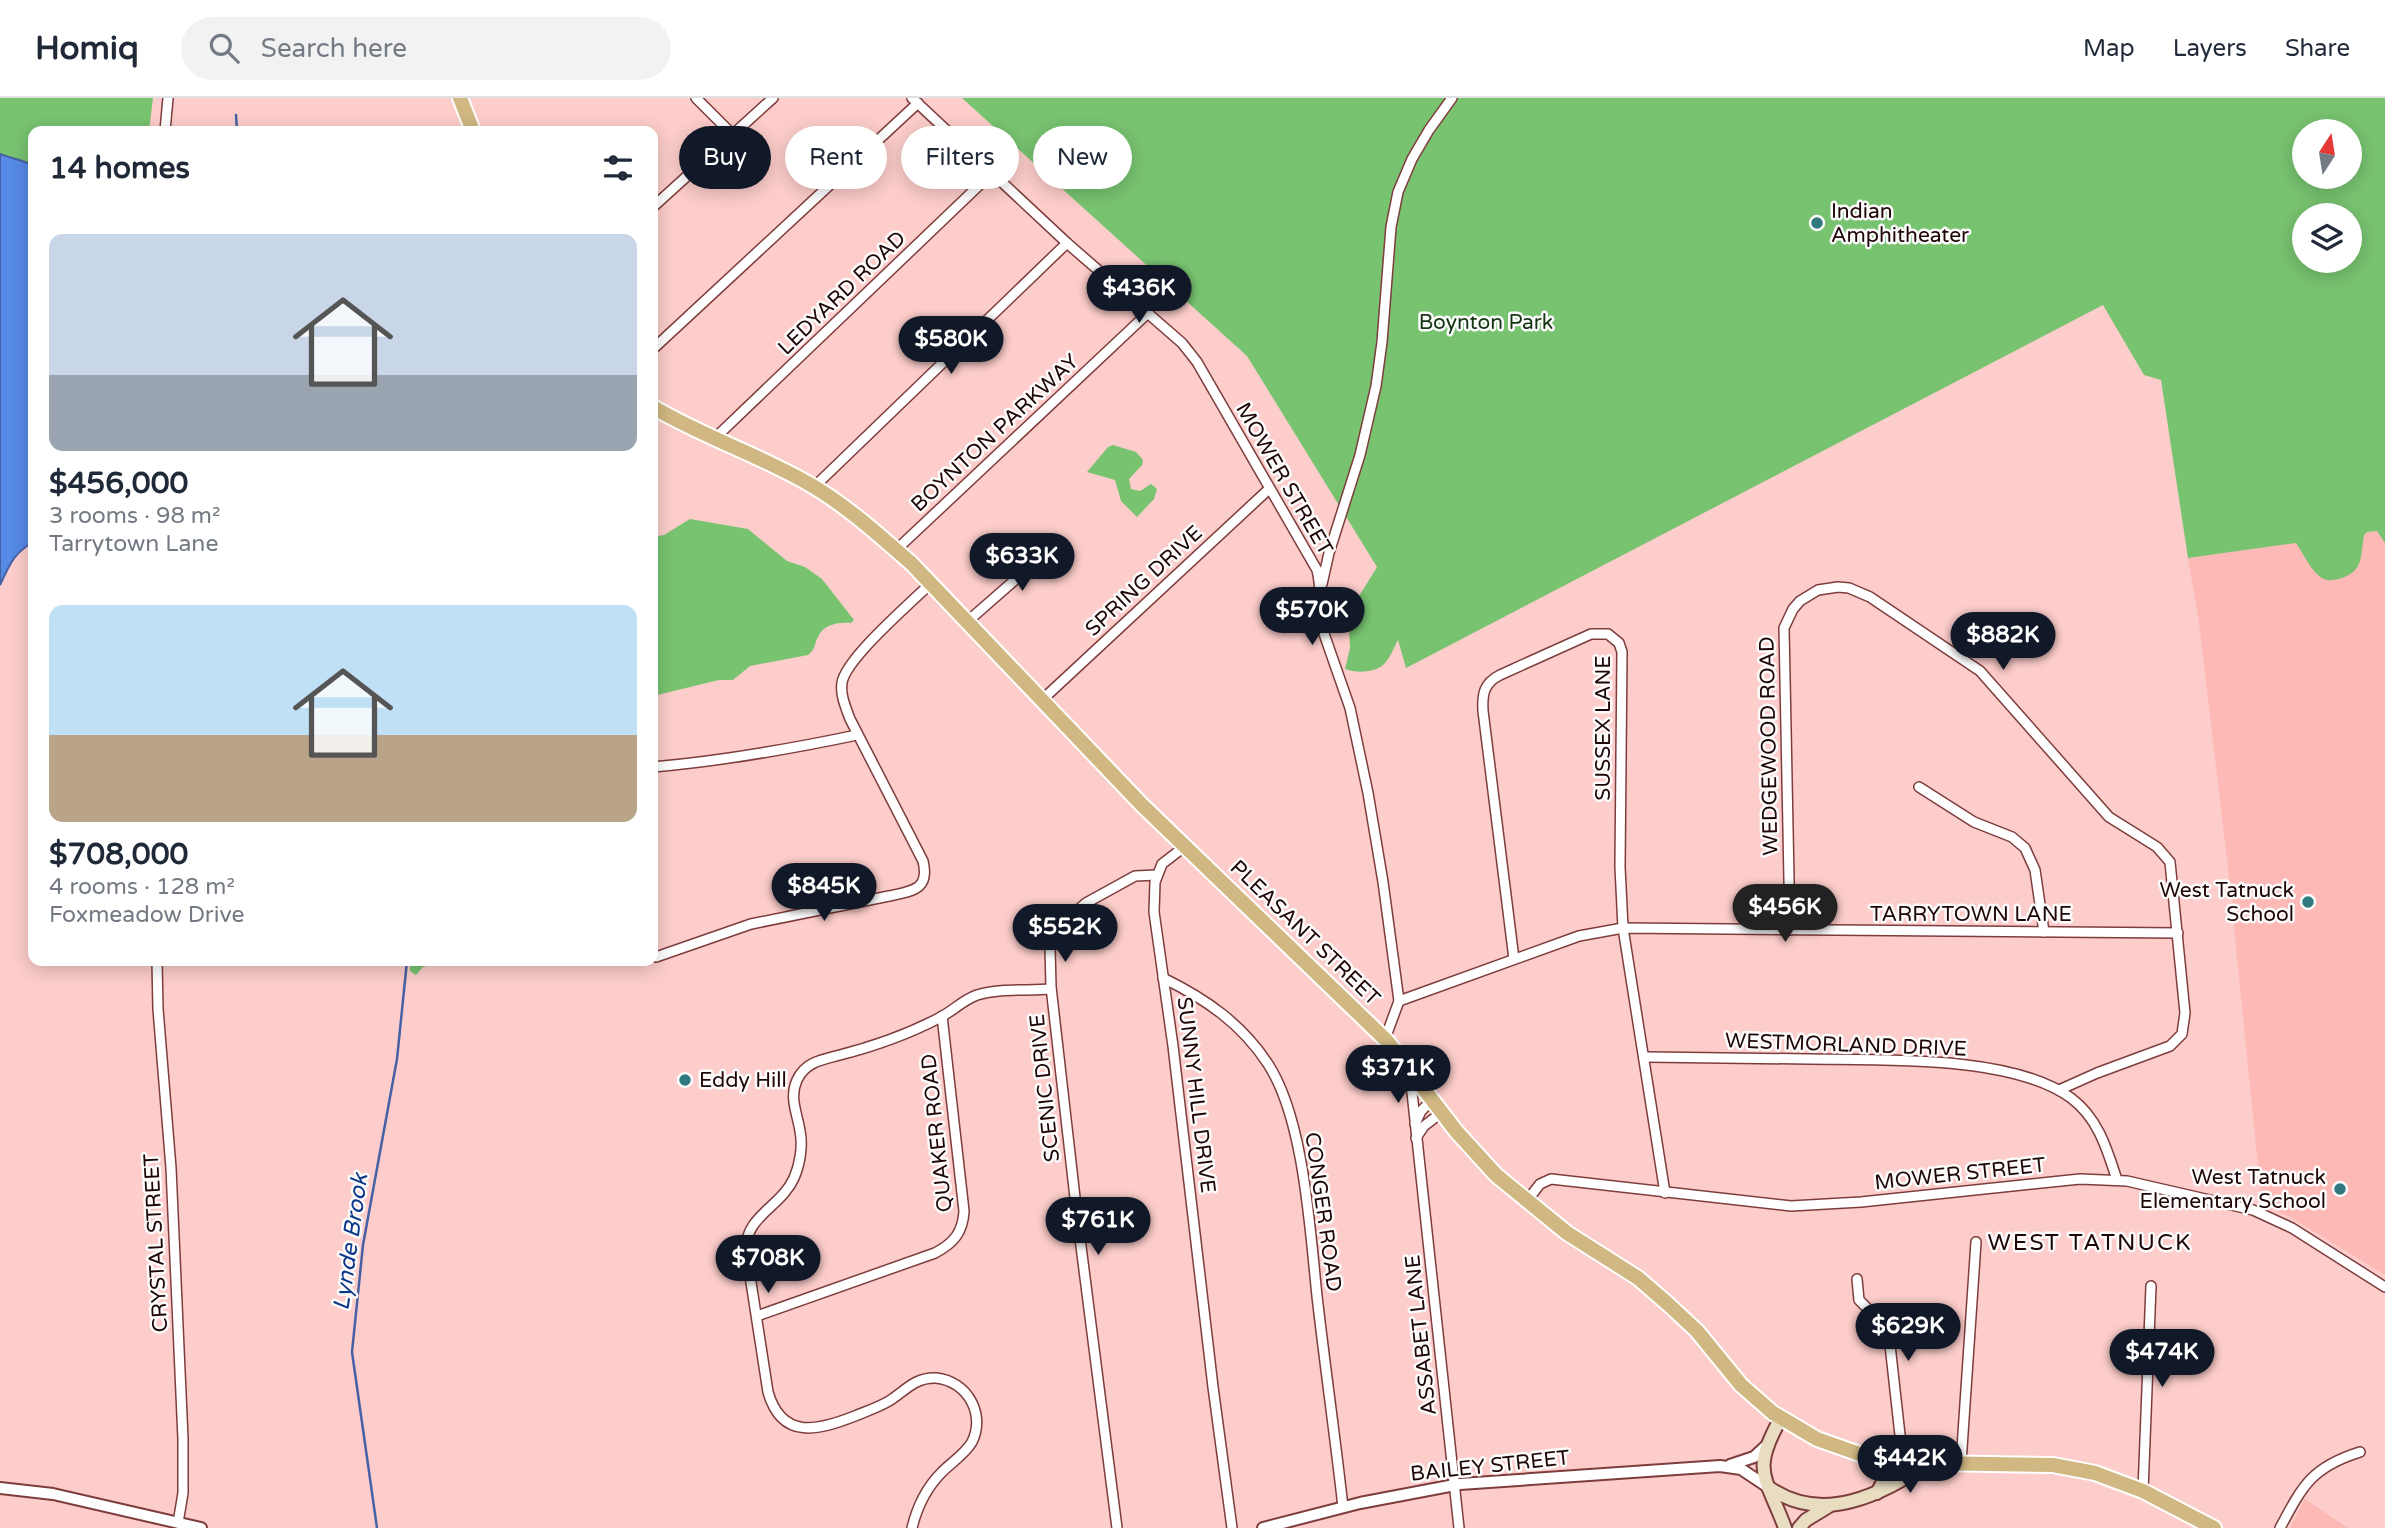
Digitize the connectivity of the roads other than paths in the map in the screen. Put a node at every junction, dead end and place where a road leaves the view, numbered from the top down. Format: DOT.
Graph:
graph roads {
  1 [pos="168,98"];
  2 [pos="460,98"];
  3 [pos="696,98"];
  4 [pos="773,98"];
  5 [pos="1452,98"];
  6 [pos="915,100"];
  7 [pos="165,126"];
  8 [pos="471,126"];
  9 [pos="724,126"];
  10 [pos="741,126"];
  11 [pos="942,126"];
  12 [pos="679,183"];
  13 [pos="975,189"];
  14 [pos="1009,189"];
  15 [pos="658,202"];
  16 [pos="1067,243"];
  17 [pos="1148,313"];
  18 [pos="658,343"];
  19 [pos="658,410"];
  20 [pos="715,438"];
  21 [pos="814,486"];
  22 [pos="1269,489"];
  23 [pos="1056,544"];
  24 [pos="895,550"];
  25 [pos="931,583"];
  26 [pos="1322,589"];
  27 [pos="968,621"];
  28 [pos="1043,699"];
  29 [pos="857,735"];
  30 [pos="658,767"];
  31 [pos="1919,787"];
  32 [pos="1184,847"];
  33 [pos="1157,875"];
  34 [pos="1623,928"];
  35 [pos="1790,930"];
  36 [pos="2044,932"];
  37 [pos="2178,933"];
  38 [pos="658,956"];
  39 [pos="1514,959"];
  40 [pos="157,966"];
  41 [pos="1163,978"];
  42 [pos="1051,989"];
  43 [pos="1399,1001"];
  44 [pos="942,1016"];
  45 [pos="1385,1039"];
  46 [pos="1644,1057"];
  47 [pos="1409,1069"];
  48 [pos="2059,1090"];
  49 [pos="1432,1100"];
  50 [pos="1441,1113"];
  51 [pos="1415,1126"];
  52 [pos="1416,1138"];
  53 [pos="2117,1180"];
  54 [pos="1665,1193"];
  55 [pos="1527,1202"];
  56 [pos="1976,1242"];
  57 [pos="1857,1279"];
  58 [pos="2151,1286"];
  59 [pos="2385,1287"];
  60 [pos="757,1316"];
  61 [pos="1781,1418"];
  62 [pos="1766,1446"];
  63 [pos="2360,1451"];
  64 [pos="1885,1460"];
  65 [pos="1903,1462"];
  66 [pos="1930,1463"];
  67 [pos="1961,1463"];
  68 [pos="1725,1467"];
  69 [pos="1455,1485"];
  70 [pos="1769,1487"];
  71 [pos="0,1488"];
  72 [pos="2143,1490"];
  73 [pos="1874,1495"];
  74 [pos="1829,1506"];
  75 [pos="1343,1507"];
  76 [pos="178,1523"];
  77 [pos="201,1528"];
  78 [pos="912,1528"];
  79 [pos="1117,1528"];
  80 [pos="1233,1528"];
  81 [pos="1263,1528"];
  82 [pos="1459,1528"];
  83 [pos="1785,1528"];
  84 [pos="1799,1528"];
  85 [pos="2214,1528"];
  86 [pos="2280,1528"];
  1 -- 7 [label="street"];
  2 -- 8 [label="main road"];
  3 -- 9 [label="street"];
  4 -- 10 [label="street"];
  5 -- 26 [label="street"];
  6 -- 11 [label="street, MOWER STREET"];
  6 -- 18 [label="street"];
  12 -- 15 [label="street"];
  13 -- 20 [label="street, LEDYARD ROAD"];
  14 -- 16 [label="street, MOWER STREET"];
  16 -- 17 [label="street, MOWER STREET"];
  16 -- 21 [label="street"];
  17 -- 22 [label="street, MOWER STREET"];
  17 -- 24 [label="street, BOYNTON PARKWAY"];
  19 -- 20 [label="main road, PLEASANT STREET"];
  20 -- 21 [label="main road, PLEASANT STREET"];
  21 -- 24 [label="main road, PLEASANT STREET"];
  22 -- 26 [label="street, MOWER STREET"];
  22 -- 28 [label="street, SPRING DRIVE"];
  23 -- 27 [label="street"];
  24 -- 25 [label="main road, PLEASANT STREET"];
  25 -- 27 [label="main road, PLEASANT STREET"];
  25 -- 29 [label="street"];
  26 -- 43 [label="street, MOWER STREET"];
  27 -- 28 [label="main road, PLEASANT STREET"];
  28 -- 32 [label="main road, PLEASANT STREET"];
  29 -- 30 [label="street"];
  29 -- 38 [label="street"];
  31 -- 36 [label="street"];
  32 -- 33 [label="street"];
  32 -- 45 [label="main road, PLEASANT STREET"];
  33 -- 41 [label="street, SUNNY HILL DRIVE"];
  33 -- 42 [label="street, SCENIC DRIVE"];
  34 -- 35 [label="street, TARRYTOWN LANE"];
  34 -- 39 [label="street, TARRYTOWN LANE"];
  34 -- 39 [label="street, SUSSEX LANE"];
  34 -- 46 [label="street, SUSSEX LANE"];
  35 -- 36 [label="street, TARRYTOWN LANE"];
  35 -- 37 [label="street, WEDGEWOOD ROAD"];
  36 -- 37 [label="street, TARRYTOWN LANE"];
  37 -- 48 [label="street, WEDGEWOOD ROAD"];
  39 -- 43 [label="street, TARRYTOWN LANE"];
  40 -- 76 [label="street, CRYSTAL STREET"];
  41 -- 75 [label="street, CONGER ROAD"];
  41 -- 80 [label="street, SUNNY HILL DRIVE"];
  42 -- 44 [label="street"];
  42 -- 79 [label="street, SCENIC DRIVE"];
  43 -- 45 [label="street, MOWER STREET"];
  44 -- 60 [label="street"];
  44 -- 60 [label="street, QUAKER ROAD"];
  45 -- 47 [label="main road, PLEASANT STREET"];
  46 -- 48 [label="street, WESTMORLAND DRIVE"];
  46 -- 54 [label="street, SUSSEX LANE"];
  47 -- 49 [label="main road, PLEASANT STREET"];
  47 -- 51 [label="street, ASSABET LANE"];
  48 -- 53 [label="street, WESTMORLAND DRIVE"];
  49 -- 50 [label="main road, PLEASANT STREET"];
  49 -- 51 [label="street"];
  50 -- 52 [label="street"];
  50 -- 55 [label="main road, PLEASANT STREET"];
  51 -- 52 [label="street, ASSABET LANE"];
  52 -- 69 [label="street, ASSABET LANE"];
  53 -- 54 [label="street, MOWER STREET"];
  53 -- 59 [label="street, MOWER STREET"];
  54 -- 55 [label="street, MOWER STREET"];
  55 -- 61 [label="main road, PLEASANT STREET"];
  56 -- 67 [label="street"];
  57 -- 65 [label="street"];
  58 -- 72 [label="street"];
  60 -- 78 [label="street"];
  61 -- 62 [label="main road"];
  61 -- 64 [label="main road, PLEASANT STREET"];
  62 -- 68 [label="street, BAILEY STREET"];
  62 -- 70 [label="main road"];
  63 -- 86 [label="street"];
  64 -- 65 [label="main road, PLEASANT STREET"];
  64 -- 73 [label="main road"];
  65 -- 66 [label="main road, PLEASANT STREET"];
  66 -- 67 [label="main road, PLEASANT STREET"];
  66 -- 73 [label="main road"];
  67 -- 72 [label="main road, PLEASANT STREET"];
  68 -- 69 [label="street, BAILEY STREET"];
  68 -- 70 [label="street, BAILEY STREET"];
  69 -- 75 [label="street, BAILEY STREET"];
  69 -- 82 [label="street, ASSABET LANE"];
  70 -- 74 [label="main road"];
  70 -- 83 [label="main road"];
  71 -- 76 [label="street"];
  72 -- 85 [label="main road, PLEASANT STREET"];
  73 -- 74 [label="main road"];
  74 -- 84 [label="main road"];
  75 -- 81 [label="street, BAILEY STREET"];
  76 -- 77 [label="street"];
}
